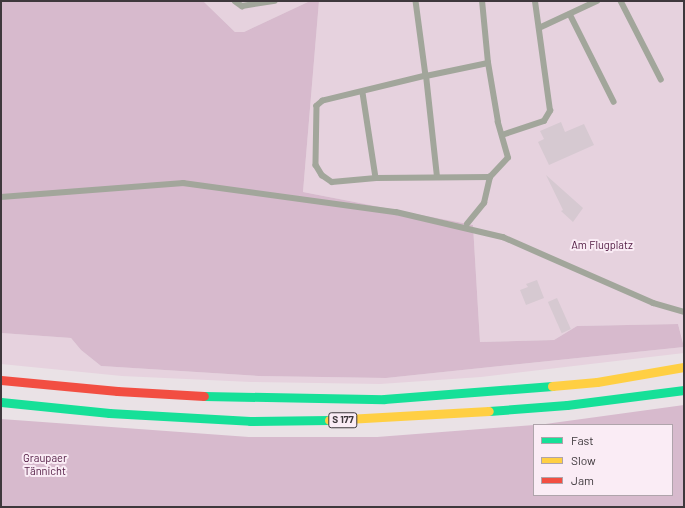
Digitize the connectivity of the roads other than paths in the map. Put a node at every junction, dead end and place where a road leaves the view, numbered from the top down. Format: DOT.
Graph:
graph roads {
  1 [pos="234,1"];
  2 [pos="275,1"];
  3 [pos="416,1"];
  4 [pos="482,1"];
  5 [pos="535,1"];
  6 [pos="596,1"];
  7 [pos="621,1"];
  8 [pos="259,3"];
  9 [pos="570,14"];
  10 [pos="539,28"];
  11 [pos="488,63"];
  12 [pos="426,76"];
  13 [pos="661,79"];
  14 [pos="363,93"];
  15 [pos="614,102"];
  16 [pos="502,135"];
  17 [pos="437,177"];
  18 [pos="490,177"];
  19 [pos="376,178"];
  20 [pos="1,197"];
  21 [pos="466,224"];
  22 [pos="684,312"];
  23 [pos="684,367"];
  24 [pos="1,380"];
  25 [pos="684,390"];
  26 [pos="1,402"];
  1 -- 8 [label="lane"];
  2 -- 8 [label="lane"];
  3 -- 12 [label="lane"];
  4 -- 11 [label="lane"];
  5 -- 10 [label="lane"];
  6 -- 9 [label="lane"];
  7 -- 13 [label="lane"];
  9 -- 10 [label="lane"];
  9 -- 15 [label="lane"];
  10 -- 16 [label="lane"];
  11 -- 12 [label="lane"];
  11 -- 16 [label="lane"];
  12 -- 14 [label="lane"];
  12 -- 17 [label="lane"];
  14 -- 19 [label="lane"];
  14 -- 19 [label="lane"];
  16 -- 18 [label="lane"];
  17 -- 18 [label="lane"];
  17 -- 19 [label="lane"];
  18 -- 21 [label="lane"];
  20 -- 22 [label="lane"];
  23 -- 24 [label="highway, S 177"];
  25 -- 26 [label="highway, S 177"];
}
